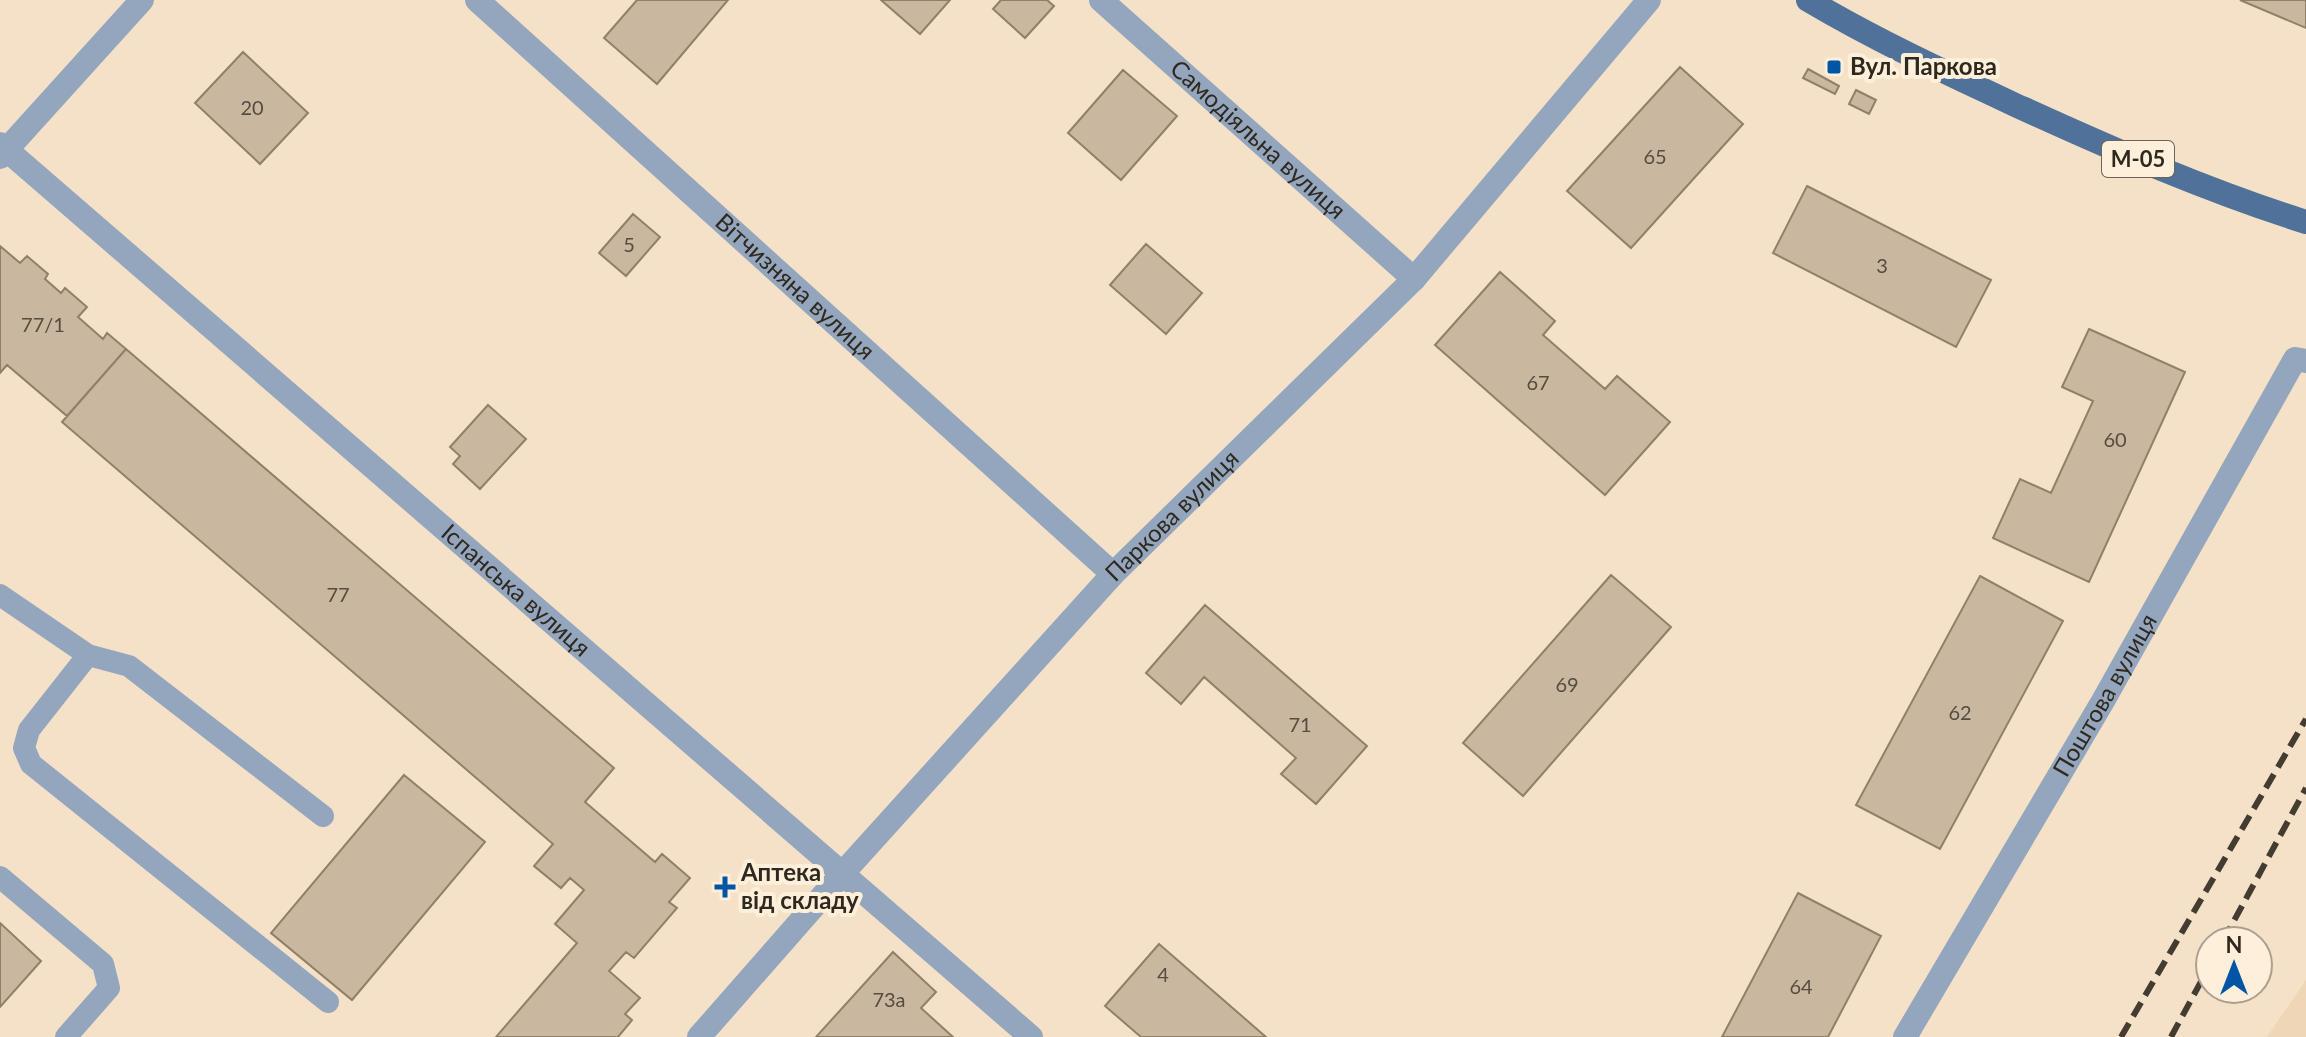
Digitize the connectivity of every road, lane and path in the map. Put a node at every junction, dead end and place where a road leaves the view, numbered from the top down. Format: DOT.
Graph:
graph roads {
  1 [pos="142,0"];
  2 [pos="477,0"];
  3 [pos="1101,0"];
  4 [pos="1649,0"];
  5 [pos="1808,0"];
  6 [pos="2,151"];
  7 [pos="2306,222"];
  8 [pos="1414,279"];
  9 [pos="2306,361"];
  10 [pos="1113,574"];
  11 [pos="0,595"];
  12 [pos="88,655"];
  13 [pos="323,816"];
  14 [pos="842,874"];
  15 [pos="0,877"];
  16 [pos="328,1002"];
  17 [pos="66,1037"];
  18 [pos="699,1037"];
  19 [pos="1031,1037"];
  20 [pos="1905,1037"];
  1 -- 6 [label="street"];
  2 -- 10 [label="street, Вітчизняна вулиця"];
  3 -- 8 [label="street, Самодіяльна вулиця"];
  4 -- 8 [label="street, Паркова вулиця"];
  5 -- 7 [label="main road, М-05"];
  6 -- 14 [label="street, Іспанська вулиця"];
  8 -- 10 [label="street, Паркова вулиця"];
  9 -- 20 [label="street, Поштова вулиця"];
  10 -- 14 [label="street, Паркова вулиця"];
  11 -- 12 [label="lane"];
  12 -- 13 [label="lane"];
  12 -- 16 [label="lane"];
  14 -- 18 [label="street, Паркова вулиця"];
  14 -- 19 [label="street, Іспанська вулиця"];
  15 -- 17 [label="lane"];
}
